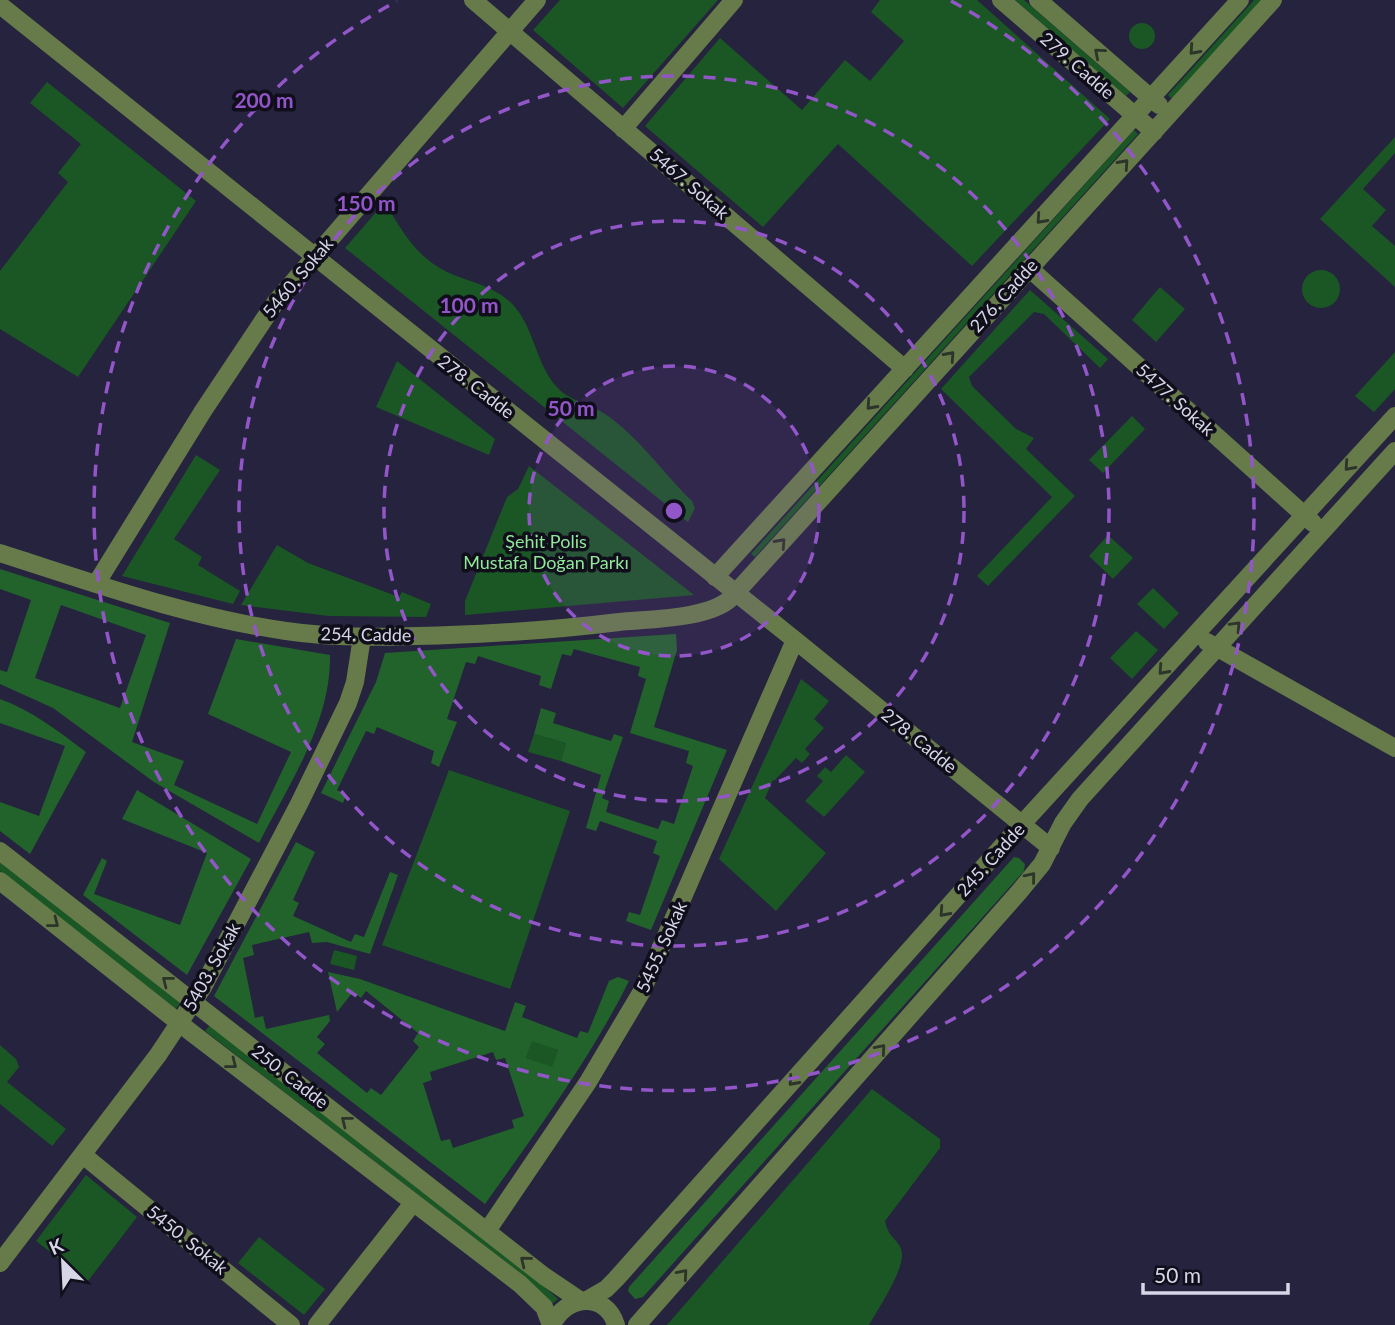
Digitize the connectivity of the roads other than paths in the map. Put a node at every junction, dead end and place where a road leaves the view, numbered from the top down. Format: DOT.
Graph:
graph roads {
  1 [pos="473,0"];
  2 [pos="537,0"];
  3 [pos="734,0"];
  4 [pos="1001,0"];
  5 [pos="1038,0"];
  6 [pos="1240,0"];
  7 [pos="1273,0"];
  8 [pos="3,6"];
  9 [pos="510,32"];
  10 [pos="1151,98"];
  11 [pos="1170,114"];
  12 [pos="1134,116"];
  13 [pos="624,129"];
  14 [pos="1154,132"];
  15 [pos="314,258"];
  16 [pos="1029,268"];
  17 [pos="905,369"];
  18 [pos="1395,416"];
  19 [pos="1395,451"];
  20 [pos="1304,516"];
  21 [pos="1322,532"];
  22 [pos="0,553"];
  23 [pos="715,577"];
  24 [pos="96,584"];
  25 [pos="736,593"];
  26 [pos="1195,635"];
  27 [pos="362,637"];
  28 [pos="795,640"];
  29 [pos="1216,648"];
  30 [pos="1395,748"];
  31 [pos="1022,824"];
  32 [pos="1051,848"];
  33 [pos="0,851"];
  34 [pos="0,881"];
  35 [pos="193,1002"];
  36 [pos="180,1024"];
  37 [pos="83,1155"];
  38 [pos="413,1203"];
  39 [pos="486,1231"];
  40 [pos="0,1264"];
  41 [pos="583,1301"];
  42 [pos="291,1325"];
  43 [pos="317,1325"];
  44 [pos="552,1325"];
  45 [pos="616,1325"];
  46 [pos="637,1325"];
  1 -- 9 [label="street, 5467. Sokak"];
  2 -- 9 [label="street, 5460. Sokak"];
  3 -- 13 [label="street"];
  4 -- 12 [label="street, 279. Cadde"];
  10 -- 5 [label="street, 279. Cadde, one-way"];
  6 -- 10 [label="street, 276. Cadde, one-way"];
  7 -- 11 [label="street, 276. Cadde"];
  8 -- 15 [label="street, 278. Cadde"];
  9 -- 13 [label="street, 5467. Sokak"];
  9 -- 15 [label="street, 5460. Sokak"];
  10 -- 11 [label="street, 279. Cadde"];
  10 -- 12 [label="street, 276. Cadde"];
  11 -- 14 [label="street, 276. Cadde"];
  12 -- 14 [label="street, 279. Cadde"];
  12 -- 17 [label="street, 276. Cadde, one-way"];
  13 -- 17 [label="street, 5467. Sokak"];
  16 -- 14 [label="street, 276. Cadde, one-way"];
  15 -- 23 [label="street, 278. Cadde"];
  15 -- 24 [label="street, 5460. Sokak"];
  16 -- 20 [label="street, 5477. Sokak"];
  25 -- 16 [label="street, 276. Cadde, one-way"];
  17 -- 23 [label="street, 276. Cadde, one-way"];
  18 -- 20 [label="street, 245. Cadde, one-way"];
  19 -- 21 [label="street, 245. Cadde"];
  20 -- 21 [label="street, 5477. Sokak"];
  20 -- 26 [label="street, 245. Cadde"];
  29 -- 21 [label="street, 245. Cadde, one-way"];
  22 -- 24 [label="street, 254. Cadde"];
  23 -- 25 [label="street, 278. Cadde"];
  24 -- 27 [label="street, 254. Cadde"];
  25 -- 27 [label="street, 254. Cadde"];
  25 -- 28 [label="street, 278. Cadde"];
  26 -- 29 [label="street"];
  26 -- 31 [label="street, 245. Cadde, one-way"];
  27 -- 35 [label="street, 5403. Sokak"];
  28 -- 31 [label="street, 278. Cadde"];
  28 -- 39 [label="street, 5455. Sokak"];
  29 -- 30 [label="street"];
  29 -- 32 [label="street, 245. Cadde"];
  31 -- 32 [label="street, 278. Cadde"];
  31 -- 41 [label="street, 245. Cadde, one-way"];
  46 -- 32 [label="street, 245. Cadde, one-way"];
  35 -- 33 [label="street, 250. Cadde, one-way"];
  34 -- 36 [label="street, 250. Cadde, one-way"];
  35 -- 36 [label="street, 5403. Sokak"];
  39 -- 35 [label="street, 250. Cadde, one-way"];
  36 -- 37 [label="street, 5403. Sokak"];
  36 -- 38 [label="street, 250. Cadde, one-way"];
  37 -- 40 [label="street, 5403. Sokak"];
  37 -- 42 [label="street, 5450. Sokak"];
  38 -- 43 [label="street"];
  38 -- 44 [label="street, 250. Cadde"];
  41 -- 39 [label="street, 250. Cadde, one-way"];
  41 -- 44 [label="street, 245. Cadde"];
  41 -- 45 [label="street, 250. Cadde"];
}
